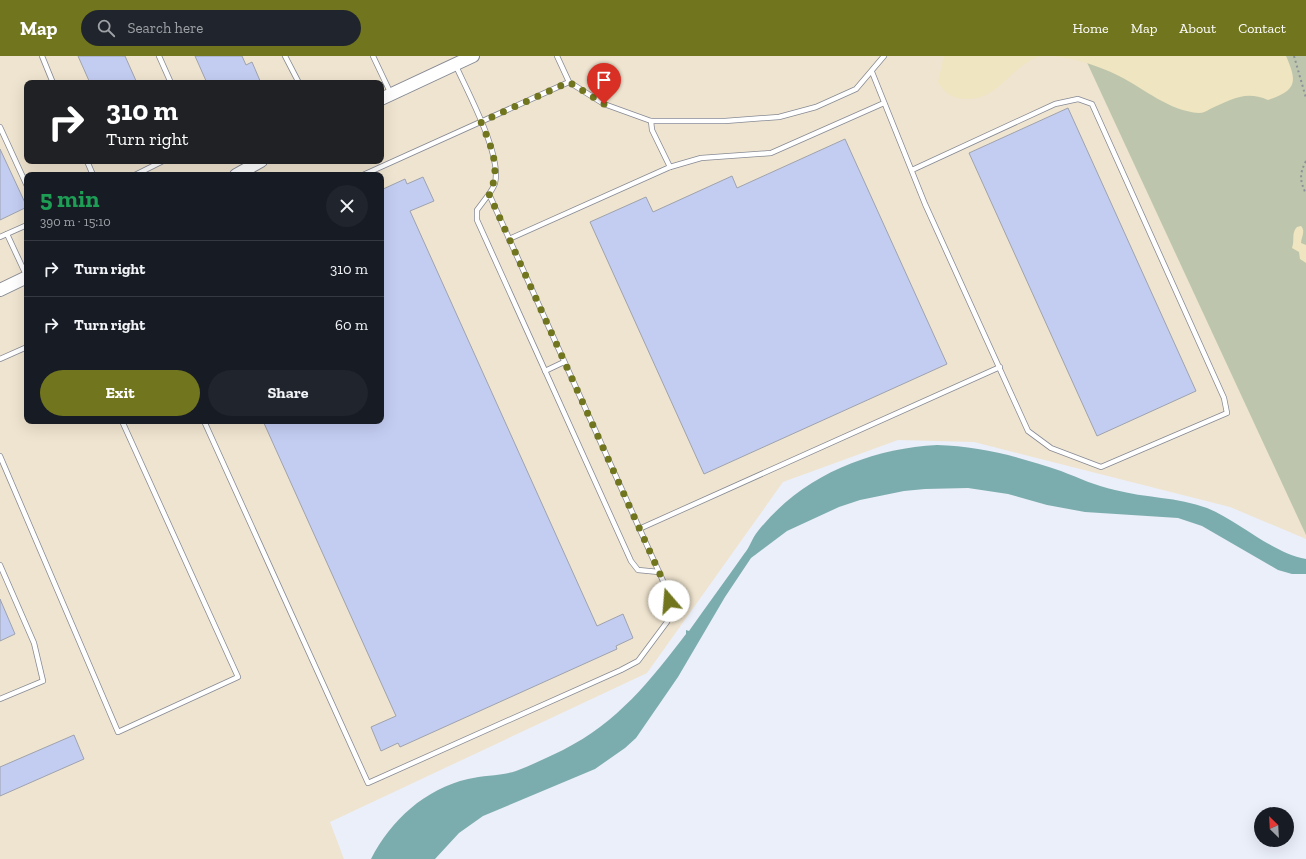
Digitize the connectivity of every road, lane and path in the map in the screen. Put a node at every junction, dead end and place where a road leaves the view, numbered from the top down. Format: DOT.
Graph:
graph roads {
  1 [pos="42,56"];
  2 [pos="159,56"];
  3 [pos="285,56"];
  4 [pos="373,56"];
  5 [pos="473,56"];
  6 [pos="557,56"];
  7 [pos="884,56"];
  8 [pos="1294,56"];
  9 [pos="455,64"];
  10 [pos="872,72"];
  11 [pos="52,80"];
  12 [pos="170,80"];
  13 [pos="297,80"];
  14 [pos="381,80"];
  15 [pos="569,82"];
  16 [pos="386,97"];
  17 [pos="1306,98"];
  18 [pos="884,103"];
  19 [pos="651,121"];
  20 [pos="481,122"];
  21 [pos="0,127"];
  22 [pos="1306,161"];
  23 [pos="157,164"];
  24 [pos="256,164"];
  25 [pos="670,167"];
  26 [pos="912,170"];
  27 [pos="141,172"];
  28 [pos="242,172"];
  29 [pos="370,172"];
  30 [pos="24,179"];
  31 [pos="489,194"];
  32 [pos="1306,194"];
  33 [pos="24,226"];
  34 [pos="7,234"];
  35 [pos="0,237"];
  36 [pos="509,239"];
  37 [pos="24,271"];
  38 [pos="24,278"];
  39 [pos="0,290"];
  40 [pos="24,348"];
  41 [pos="0,359"];
  42 [pos="564,362"];
  43 [pos="1000,367"];
  44 [pos="545,371"];
  45 [pos="123,424"];
  46 [pos="205,424"];
  47 [pos="0,456"];
  48 [pos="639,529"];
  49 [pos="0,564"];
  50 [pos="659,572"];
  51 [pos="0,699"];
  1 -- 11 [label="lane"];
  2 -- 12 [label="lane"];
  3 -- 13 [label="lane"];
  4 -- 14 [label="lane"];
  5 -- 9 [label="street"];
  6 -- 15 [label="lane"];
  7 -- 10 [label="lane"];
  8 -- 17 [label="path"];
  9 -- 16 [label="street"];
  9 -- 20 [label="lane"];
  10 -- 18 [label="lane"];
  10 -- 19 [label="lane"];
  15 -- 19 [label="lane"];
  15 -- 20 [label="lane"];
  18 -- 25 [label="lane"];
  18 -- 26 [label="lane"];
  19 -- 25 [label="lane"];
  20 -- 29 [label="lane"];
  20 -- 31 [label="lane"];
  21 -- 30 [label="lane"];
  22 -- 32 [label="path"];
  23 -- 27 [label="lane"];
  24 -- 28 [label="street"];
  25 -- 36 [label="lane"];
  26 -- 43 [label="lane"];
  26 -- 43 [label="lane"];
  31 -- 36 [label="lane"];
  31 -- 44 [label="lane"];
  33 -- 34 [label="lane"];
  34 -- 35 [label="lane"];
  34 -- 37 [label="lane"];
  36 -- 42 [label="lane"];
  38 -- 39 [label="street"];
  40 -- 41 [label="lane"];
  42 -- 44 [label="lane"];
  42 -- 48 [label="lane"];
  43 -- 48 [label="lane"];
  44 -- 50 [label="lane"];
  45 -- 47 [label="lane"];
  46 -- 50 [label="lane"];
  48 -- 50 [label="lane"];
  49 -- 51 [label="lane"];
}
